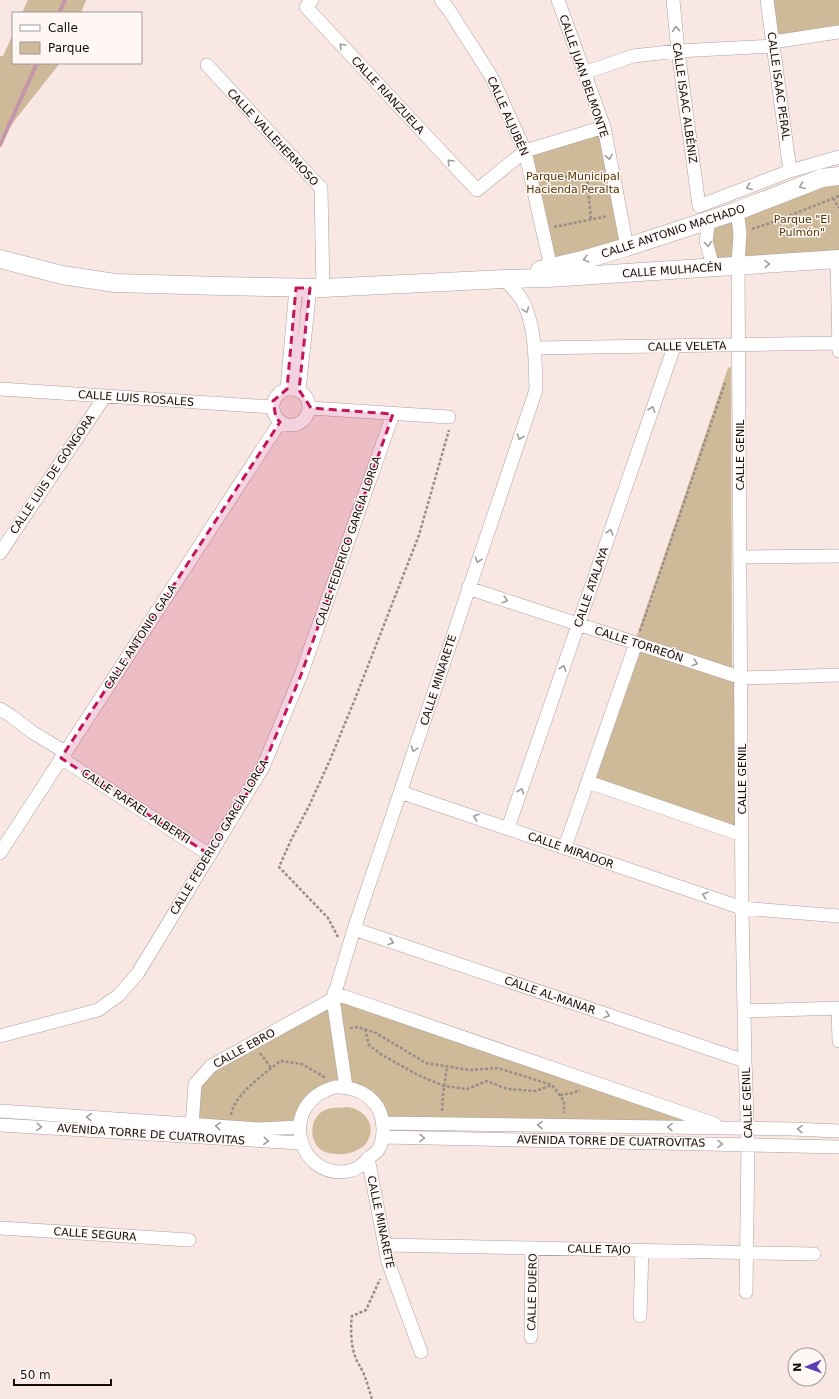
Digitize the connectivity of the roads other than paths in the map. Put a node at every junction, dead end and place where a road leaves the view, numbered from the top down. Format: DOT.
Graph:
graph roads {
  1 [pos="312,0"];
  2 [pos="441,0"];
  3 [pos="558,0"];
  4 [pos="673,0"];
  5 [pos="767,0"];
  6 [pos="839,32"];
  7 [pos="773,44"];
  8 [pos="678,51"];
  9 [pos="207,64"];
  10 [pos="584,73"];
  11 [pos="604,128"];
  12 [pos="525,151"];
  13 [pos="839,157"];
  14 [pos="790,171"];
  15 [pos="839,176"];
  16 [pos="729,207"];
  17 [pos="704,213"];
  18 [pos="626,247"];
  19 [pos="0,259"];
  20 [pos="838,260"];
  21 [pos="738,265"];
  22 [pos="551,268"];
  23 [pos="713,268"];
  24 [pos="652,272"];
  25 [pos="504,279"];
  26 [pos="310,288"];
  27 [pos="839,343"];
  28 [pos="739,345"];
  29 [pos="674,347"];
  30 [pos="535,348"];
  31 [pos="839,351"];
  32 [pos="0,389"];
  33 [pos="293,389"];
  34 [pos="105,396"];
  35 [pos="272,408"];
  36 [pos="310,408"];
  37 [pos="393,414"];
  38 [pos="449,417"];
  39 [pos="280,422"];
  40 [pos="0,553"];
  41 [pos="839,556"];
  42 [pos="741,557"];
  43 [pos="468,588"];
  44 [pos="578,625"];
  45 [pos="636,643"];
  46 [pos="839,675"];
  47 [pos="742,678"];
  48 [pos="0,709"];
  49 [pos="63,755"];
  50 [pos="588,782"];
  51 [pos="400,792"];
  52 [pos="508,828"];
  53 [pos="742,835"];
  54 [pos="565,848"];
  55 [pos="0,852"];
  56 [pos="210,854"];
  57 [pos="742,908"];
  58 [pos="839,916"];
  59 [pos="354,929"];
  60 [pos="334,996"];
  61 [pos="839,1008"];
  62 [pos="744,1011"];
  63 [pos="0,1036"];
  64 [pos="839,1041"];
  65 [pos="745,1061"];
  66 [pos="343,1087"];
  67 [pos="0,1111"];
  68 [pos="383,1123"];
  69 [pos="0,1125"];
  70 [pos="192,1125"];
  71 [pos="299,1127"];
  72 [pos="727,1128"];
  73 [pos="747,1128"];
  74 [pos="839,1131"];
  75 [pos="383,1137"];
  76 [pos="301,1143"];
  77 [pos="748,1144"];
  78 [pos="839,1147"];
  79 [pos="368,1158"];
  80 [pos="0,1228"];
  81 [pos="189,1240"];
  82 [pos="385,1245"];
  83 [pos="532,1248"];
  84 [pos="642,1250"];
  85 [pos="747,1252"];
  86 [pos="814,1254"];
  87 [pos="746,1292"];
  88 [pos="640,1316"];
  89 [pos="531,1337"];
  90 [pos="421,1352"];
  12 -- 1 [label="street, CALLE RIANZUELA, one-way"];
  2 -- 12 [label="street, CALLE ALJUBÉN"];
  3 -- 10 [label="street, CALLE JUAN BELMONTE"];
  8 -- 4 [label="street, CALLE ISAAC ALBÉNIZ, one-way"];
  5 -- 7 [label="street, CALLE ISAAC PERAL"];
  6 -- 7 [label="street"];
  7 -- 8 [label="street"];
  7 -- 14 [label="street, CALLE ISAAC PERAL"];
  8 -- 10 [label="street"];
  8 -- 17 [label="street, CALLE ISAAC ALBÉNIZ"];
  9 -- 26 [label="street, CALLE VALLEHERMOSO"];
  10 -- 11 [label="street, CALLE JUAN BELMONTE"];
  11 -- 12 [label="street"];
  11 -- 18 [label="street, CALLE JUAN BELMONTE, one-way"];
  12 -- 22 [label="street, CALLE ALJUBÉN"];
  13 -- 14 [label="street, CALLE ANTONIO MACHADO"];
  14 -- 16 [label="street, CALLE ANTONIO MACHADO, one-way"];
  15 -- 16 [label="street, CALLE ANTONIO MACHADO, one-way"];
  16 -- 17 [label="street, CALLE ANTONIO MACHADO"];
  16 -- 21 [label="street, CALLE GENIL"];
  17 -- 18 [label="street, CALLE ANTONIO MACHADO"];
  17 -- 23 [label="street, CALLE ISAAC ALBÉNIZ, one-way"];
  18 -- 22 [label="street, CALLE ANTONIO MACHADO, one-way"];
  18 -- 24 [label="street"];
  19 -- 26 [label="street"];
  21 -- 20 [label="street, CALLE MULHACÉN, one-way"];
  20 -- 27 [label="street"];
  21 -- 23 [label="street, CALLE MULHACÉN"];
  21 -- 28 [label="street, CALLE GENIL"];
  22 -- 25 [label="street, CALLE ANTONIO MACHADO"];
  23 -- 24 [label="street, CALLE MULHACÉN"];
  24 -- 25 [label="street, CALLE MULHACÉN"];
  25 -- 26 [label="street"];
  25 -- 30 [label="street, CALLE MINARETE, one-way"];
  26 -- 33 [label="street"];
  27 -- 28 [label="street, CALLE VELETA"];
  27 -- 31 [label="street"];
  28 -- 29 [label="street, CALLE VELETA"];
  28 -- 42 [label="street, CALLE GENIL"];
  29 -- 30 [label="street, CALLE VELETA"];
  44 -- 29 [label="street, CALLE ATALAYA, one-way"];
  30 -- 43 [label="street, CALLE MINARETE, one-way"];
  32 -- 34 [label="street, CALLE LUIS ROSALES"];
  33 -- 35 [label="street"];
  33 -- 36 [label="street"];
  34 -- 35 [label="street, CALLE LUIS ROSALES"];
  34 -- 40 [label="street, CALLE LUIS DE GÓNGORA"];
  35 -- 39 [label="street"];
  36 -- 37 [label="street"];
  36 -- 39 [label="street"];
  37 -- 38 [label="street"];
  37 -- 56 [label="street, CALLE FEDERICO GARCÍA LORCA"];
  39 -- 49 [label="street, CALLE ANTONIO GALA"];
  41 -- 42 [label="street"];
  42 -- 47 [label="street, CALLE GENIL"];
  43 -- 44 [label="street, CALLE TORREÓN, one-way"];
  43 -- 51 [label="street, CALLE MINARETE, one-way"];
  44 -- 45 [label="street, CALLE TORREÓN"];
  52 -- 44 [label="street, CALLE ATALAYA, one-way"];
  45 -- 47 [label="street, CALLE TORREÓN, one-way"];
  45 -- 50 [label="street"];
  46 -- 47 [label="street"];
  47 -- 53 [label="street, CALLE GENIL"];
  48 -- 49 [label="street, CALLE RAFAEL ALBERTI"];
  49 -- 55 [label="street, CALLE ANTONIO GALA"];
  49 -- 56 [label="street, CALLE RAFAEL ALBERTI"];
  50 -- 53 [label="street"];
  50 -- 54 [label="street"];
  52 -- 51 [label="street, CALLE MIRADOR, one-way"];
  51 -- 59 [label="street, CALLE MINARETE"];
  52 -- 54 [label="street, CALLE MIRADOR"];
  53 -- 57 [label="street, CALLE GENIL"];
  57 -- 54 [label="street, CALLE MIRADOR, one-way"];
  56 -- 63 [label="street, CALLE FEDERICO GARCÍA LORCA"];
  57 -- 58 [label="street, CALLE MIRADOR"];
  57 -- 62 [label="street, CALLE GENIL"];
  59 -- 60 [label="street, CALLE MINARETE"];
  59 -- 65 [label="street, CALLE AL-MANAR, one-way"];
  60 -- 66 [label="street, CALLE MINARETE"];
  60 -- 70 [label="street, CALLE EBRO"];
  60 -- 72 [label="street"];
  61 -- 62 [label="street"];
  61 -- 64 [label="street"];
  62 -- 65 [label="street, CALLE GENIL"];
  65 -- 73 [label="street, CALLE GENIL"];
  66 -- 68 [label="street"];
  66 -- 71 [label="street"];
  70 -- 67 [label="street, AVENIDA TORRE DE CUATROVITAS, one-way"];
  72 -- 68 [label="street, AVENIDA TORRE DE CUATROVITAS, one-way"];
  68 -- 75 [label="street"];
  69 -- 76 [label="street, AVENIDA TORRE DE CUATROVITAS, one-way"];
  71 -- 70 [label="street, AVENIDA TORRE DE CUATROVITAS, one-way"];
  71 -- 76 [label="street"];
  72 -- 73 [label="street, AVENIDA TORRE DE CUATROVITAS"];
  74 -- 73 [label="street, AVENIDA TORRE DE CUATROVITAS, one-way"];
  73 -- 77 [label="street, CALLE GENIL"];
  75 -- 77 [label="street, AVENIDA TORRE DE CUATROVITAS, one-way"];
  75 -- 79 [label="street"];
  76 -- 79 [label="street"];
  77 -- 78 [label="street, AVENIDA TORRE DE CUATROVITAS"];
  77 -- 85 [label="street, CALLE GENIL"];
  79 -- 82 [label="street, CALLE MINARETE"];
  80 -- 81 [label="street, CALLE SEGURA"];
  82 -- 83 [label="street, CALLE TAJO"];
  82 -- 90 [label="street, CALLE MINARETE"];
  83 -- 84 [label="street, CALLE TAJO"];
  83 -- 89 [label="street, CALLE DUERO"];
  84 -- 85 [label="street, CALLE TAJO"];
  84 -- 88 [label="street"];
  85 -- 86 [label="street, CALLE TAJO"];
  85 -- 87 [label="street, CALLE GENIL"];
}
